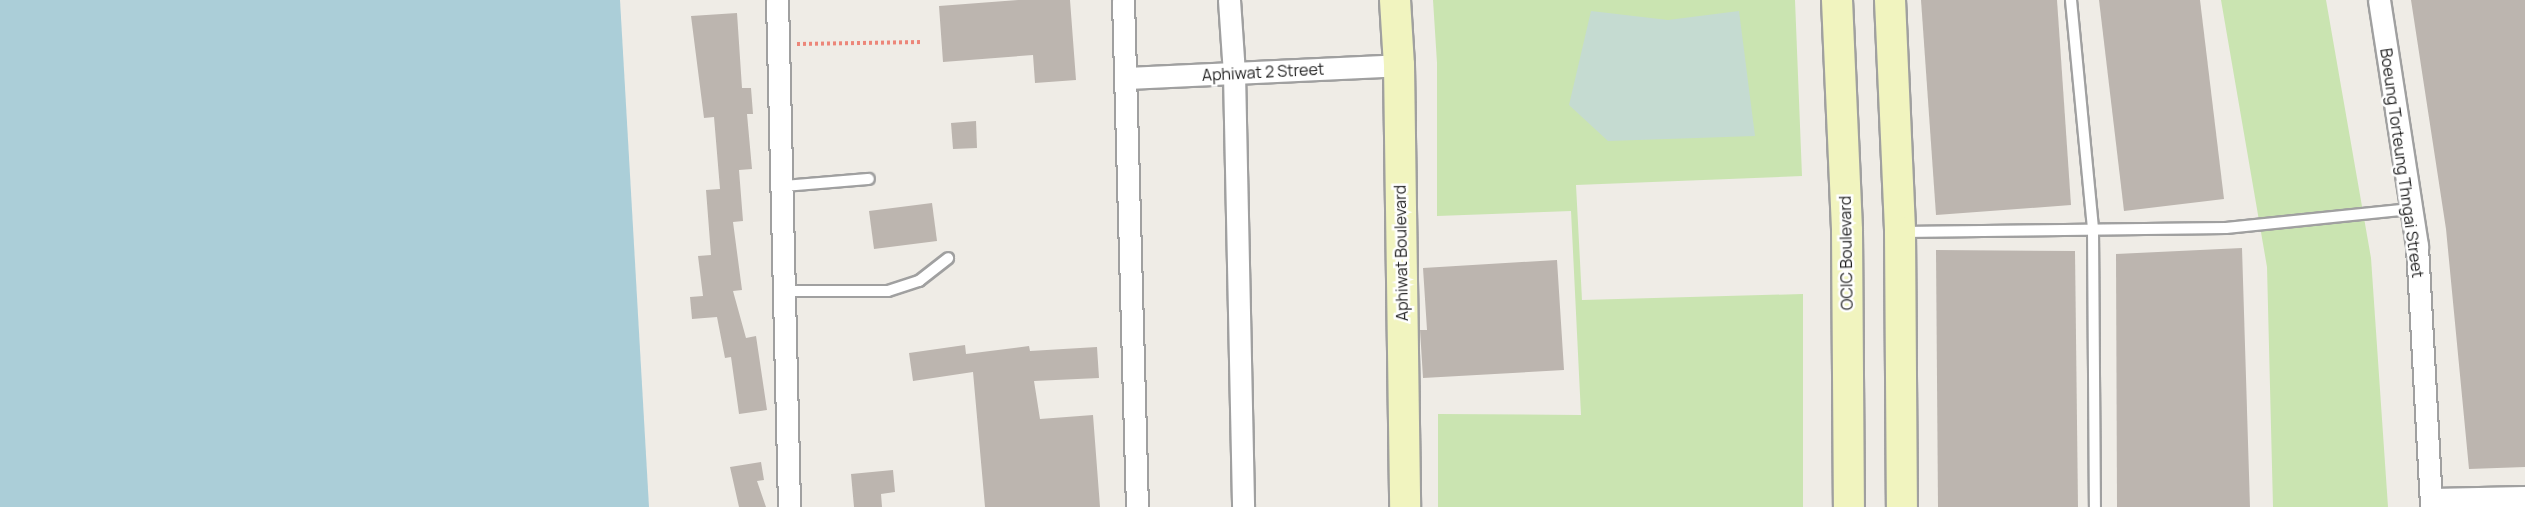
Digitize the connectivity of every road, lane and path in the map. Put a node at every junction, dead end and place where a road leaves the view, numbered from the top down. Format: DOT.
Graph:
graph roads {
  1 [pos="777,0"];
  2 [pos="1123,0"];
  3 [pos="1229,0"];
  4 [pos="1395,0"];
  5 [pos="1837,0"];
  6 [pos="1890,0"];
  7 [pos="2072,0"];
  8 [pos="2379,0"];
  9 [pos="922,42"];
  10 [pos="778,44"];
  11 [pos="1399,65"];
  12 [pos="1234,73"];
  13 [pos="1127,78"];
  14 [pos="868,179"];
  15 [pos="783,186"];
  16 [pos="2411,209"];
  17 [pos="2093,230"];
  18 [pos="1900,232"];
  19 [pos="948,258"];
  20 [pos="786,291"];
  21 [pos="2525,497"];
  22 [pos="2432,503"];
  23 [pos="789,507"];
  24 [pos="1137,507"];
  25 [pos="1243,507"];
  26 [pos="1405,507"];
  27 [pos="1849,507"];
  28 [pos="1902,507"];
  29 [pos="2095,507"];
  1 -- 10 [label="street"];
  2 -- 13 [label="street"];
  3 -- 12 [label="street"];
  4 -- 11 [label="street, Aphiwat Boulevard"];
  5 -- 27 [label="street, OCIC Boulevard"];
  6 -- 18 [label="street"];
  7 -- 17 [label="lane"];
  8 -- 16 [label="street, Boeung Torteung Thngai Street"];
  9 -- 10 [label="path"];
  10 -- 15 [label="street"];
  11 -- 12 [label="street, Aphiwat 2 Street"];
  11 -- 26 [label="street, Aphiwat Boulevard"];
  12 -- 13 [label="street, Aphiwat 2 Street"];
  12 -- 25 [label="street"];
  13 -- 24 [label="street"];
  14 -- 15 [label="lane"];
  15 -- 20 [label="street"];
  16 -- 17 [label="lane"];
  16 -- 22 [label="street, Boeung Torteung Thngai Street"];
  17 -- 18 [label="lane"];
  17 -- 29 [label="lane"];
  18 -- 28 [label="street"];
  19 -- 20 [label="lane"];
  20 -- 23 [label="street"];
  21 -- 22 [label="street"];
}
